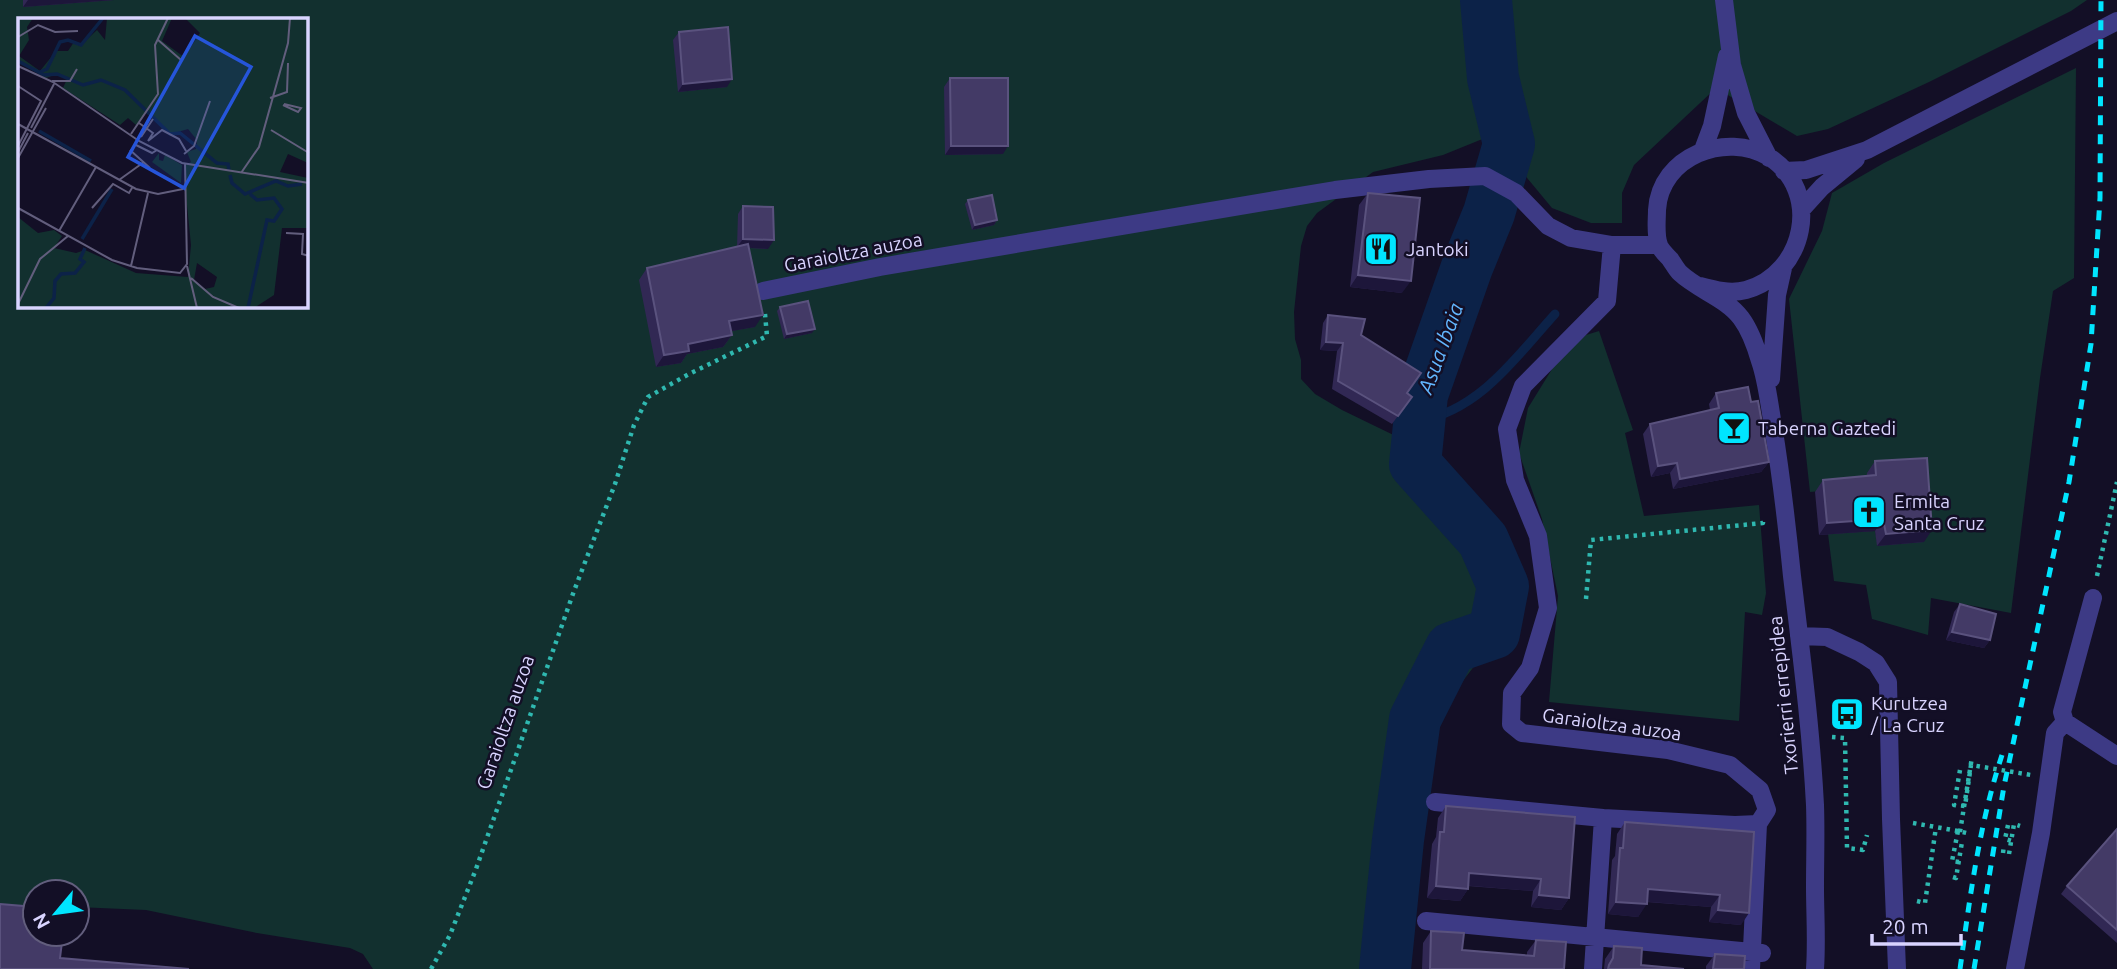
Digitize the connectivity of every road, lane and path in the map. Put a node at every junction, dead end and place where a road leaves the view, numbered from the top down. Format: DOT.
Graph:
graph roads {
  1 [pos="1726,7"];
  2 [pos="2117,21"];
  3 [pos="1703,150"];
  4 [pos="1867,150"];
  5 [pos="1769,158"];
  6 [pos="1784,171"];
  7 [pos="1802,209"];
  8 [pos="1612,245"];
  9 [pos="1659,245"];
  10 [pos="1783,268"];
  11 [pos="1700,286"];
  12 [pos="763,290"];
  13 [pos="1771,418"];
  14 [pos="2117,482"];
  15 [pos="1761,514"];
  16 [pos="2093,598"];
  17 [pos="1586,599"];
  18 [pos="1799,636"];
  19 [pos="2064,722"];
  20 [pos="1832,737"];
  21 [pos="2117,756"];
  22 [pos="1971,765"];
  23 [pos="1969,772"];
  24 [pos="2031,775"];
  25 [pos="1435,802"];
  26 [pos="1603,818"];
  27 [pos="1906,822"];
  28 [pos="1758,824"];
  29 [pos="2008,825"];
  30 [pos="1937,827"];
  31 [pos="1868,828"];
  32 [pos="1959,832"];
  33 [pos="1971,834"];
  34 [pos="2012,841"];
  35 [pos="1962,842"];
  36 [pos="2004,845"];
  37 [pos="2003,853"];
  38 [pos="1959,862"];
  39 [pos="1931,872"];
  40 [pos="1953,877"];
  41 [pos="1426,921"];
  42 [pos="1595,937"];
  43 [pos="1755,958"];
  44 [pos="431,969"];
  45 [pos="1593,969"];
  46 [pos="1815,969"];
  47 [pos="1897,969"];
  48 [pos="2015,969"];
  1 -- 3 [label="street"];
  1 -- 5 [label="street"];
  2 -- 4 [label="street"];
  3 -- 5 [label="street"];
  3 -- 9 [label="street"];
  4 -- 6 [label="street"];
  4 -- 7 [label="street"];
  5 -- 6 [label="street"];
  6 -- 7 [label="street"];
  7 -- 10 [label="street, Txorierri errepidea"];
  8 -- 9 [label="street"];
  8 -- 12 [label="street, Garaioltza auzoa"];
  8 -- 28 [label="street, Garaioltza auzoa"];
  9 -- 11 [label="street, Txorierri errepidea"];
  10 -- 11 [label="street, Txorierri errepidea"];
  10 -- 13 [label="street, Txorierri errepidea"];
  11 -- 13 [label="street, Txorierri errepidea"];
  12 -- 44 [label="path, Garaioltza auzoa"];
  13 -- 18 [label="street, Txorierri errepidea"];
  14 -- 16 [label="path"];
  15 -- 17 [label="path"];
  16 -- 19 [label="street"];
  18 -- 46 [label="street, Txorierri errepidea"];
  18 -- 47 [label="street"];
  19 -- 21 [label="street"];
  19 -- 48 [label="street"];
  20 -- 31 [label="path"];
  22 -- 23 [label="path, bridge"];
  22 -- 23 [label="path, bridge"];
  22 -- 24 [label="path, bridge"];
  23 -- 32 [label="path"];
  25 -- 26 [label="street"];
  26 -- 28 [label="street"];
  26 -- 42 [label="street"];
  27 -- 30 [label="path"];
  28 -- 43 [label="street"];
  29 -- 34 [label="path"];
  30 -- 32 [label="path"];
  30 -- 39 [label="path"];
  32 -- 33 [label="path"];
  32 -- 38 [label="path"];
  35 -- 38 [label="path"];
  36 -- 37 [label="path"];
  38 -- 40 [label="path"];
  41 -- 42 [label="street"];
  42 -- 43 [label="street"];
  42 -- 45 [label="street"];
}
